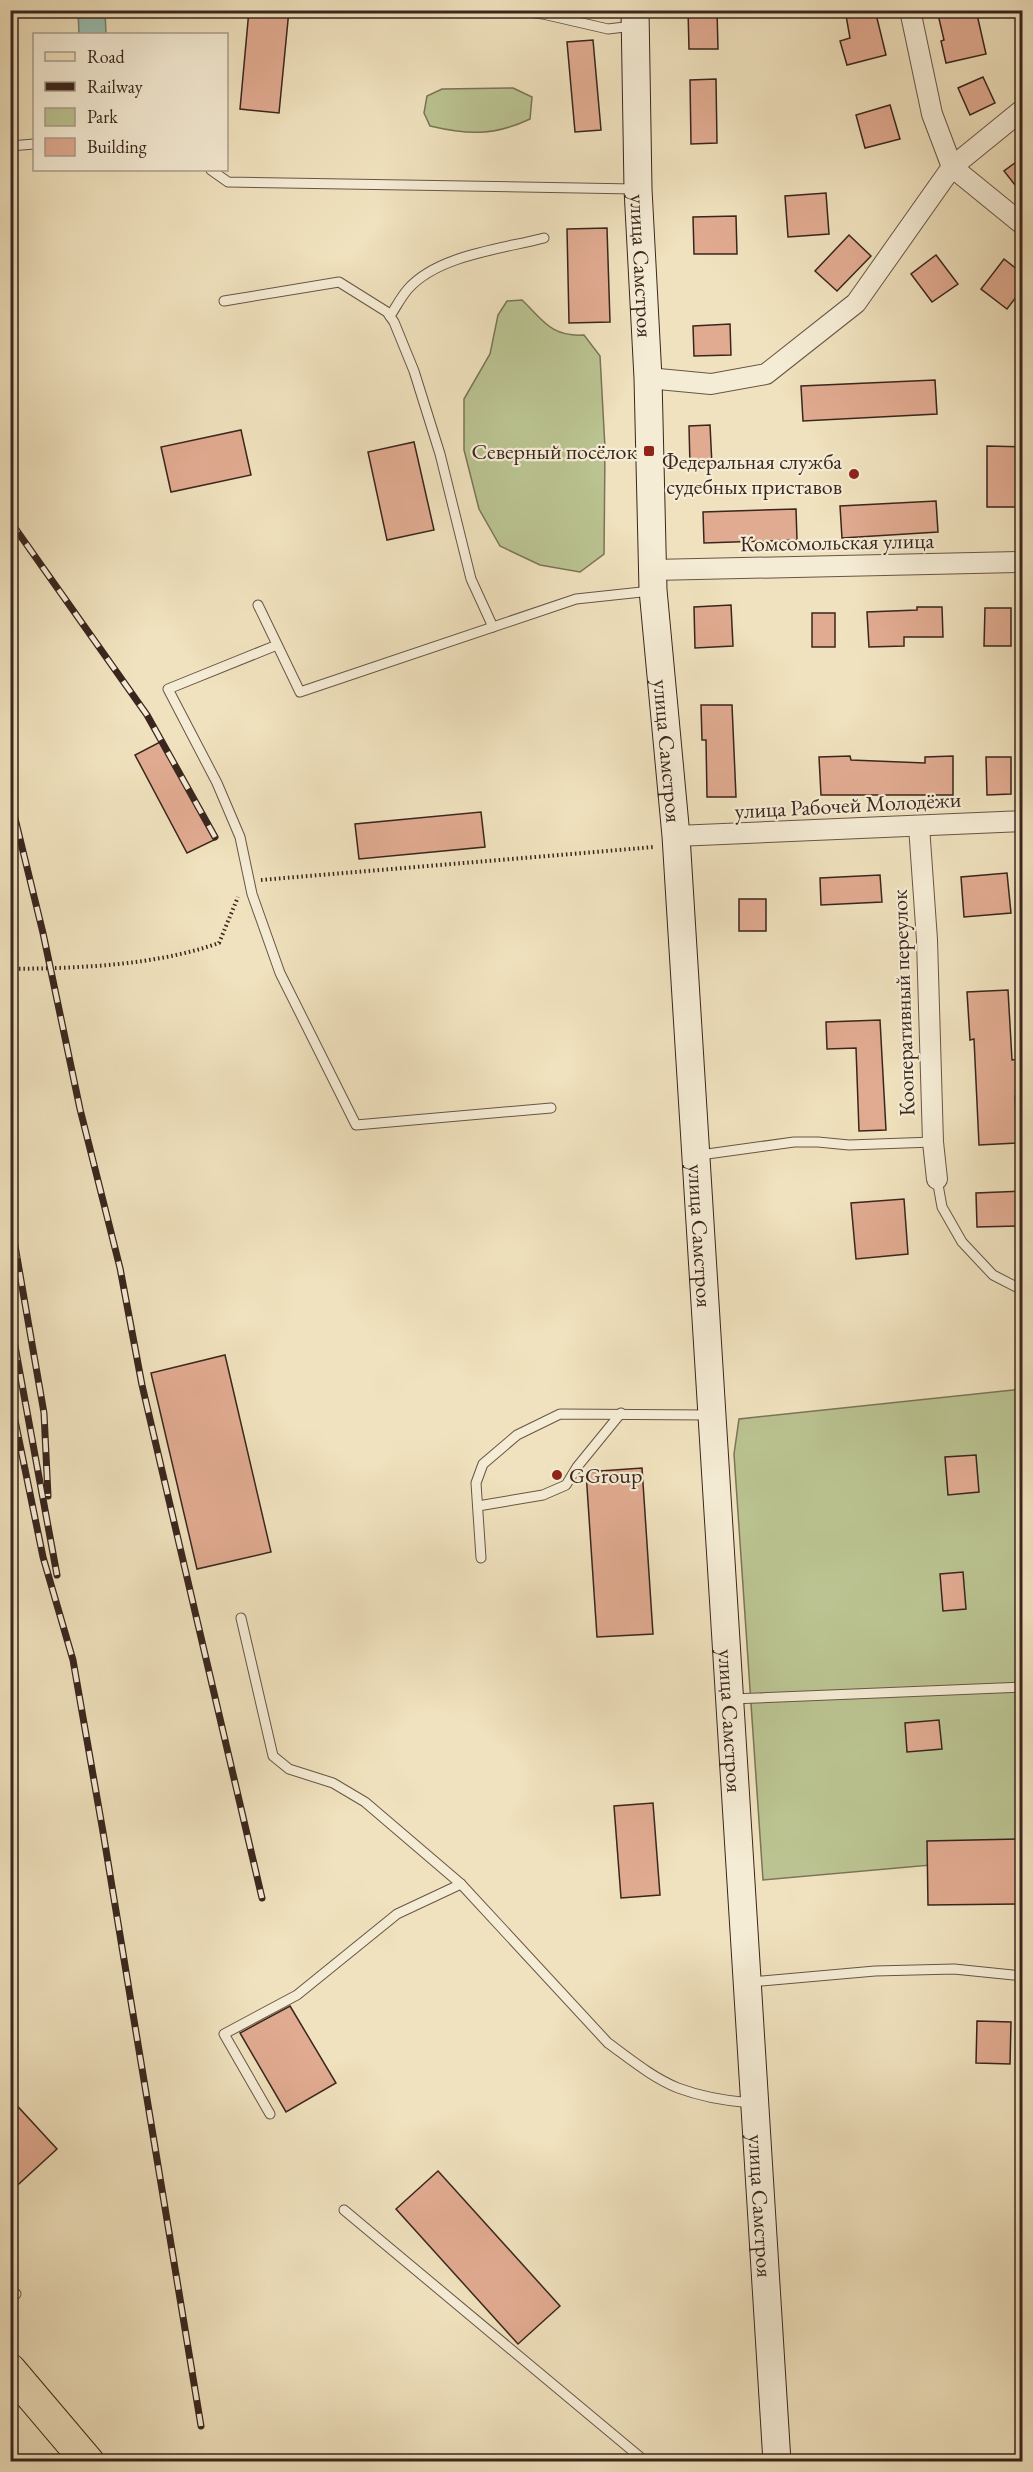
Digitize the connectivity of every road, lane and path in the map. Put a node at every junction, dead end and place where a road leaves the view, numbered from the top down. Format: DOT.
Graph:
graph roads {
  1 [pos="514,10"];
  2 [pos="910,10"];
  3 [pos="636,18"];
  4 [pos="1023,110"];
  5 [pos="33,144"];
  6 [pos="10,146"];
  7 [pos="952,167"];
  8 [pos="212,171"];
  9 [pos="638,189"];
  10 [pos="1023,224"];
  11 [pos="544,238"];
  12 [pos="224,302"];
  13 [pos="390,316"];
  14 [pos="648,378"];
  15 [pos="1023,562"];
  16 [pos="653,580"];
  17 [pos="258,605"];
  18 [pos="493,627"];
  19 [pos="277,645"];
  20 [pos="1023,821"];
  21 [pos="919,825"];
  22 [pos="670,841"];
  23 [pos="249,883"];
  24 [pos="10,969"];
  25 [pos="551,1108"];
  26 [pos="933,1142"];
  27 [pos="695,1155"];
  28 [pos="936,1179"];
  29 [pos="1023,1290"];
  30 [pos="621,1413"];
  31 [pos="711,1414"];
  32 [pos="478,1506"];
  33 [pos="481,1557"];
  34 [pos="240,1618"];
  35 [pos="1023,1687"];
  36 [pos="728,1700"];
  37 [pos="461,1884"];
  38 [pos="1023,1976"];
  39 [pos="746,1983"];
  40 [pos="753,2104"];
  41 [pos="270,2114"];
  42 [pos="344,2210"];
  43 [pos="10,2370"];
  44 [pos="88,2462"];
  45 [pos="646,2462"];
  46 [pos="777,2462"];
  1 -- 3 [label="lane"];
  2 -- 7 [label="street"];
  3 -- 9 [label="street, улица Самстроя"];
  4 -- 7 [label="street"];
  5 -- 6 [label="lane"];
  7 -- 10 [label="street"];
  7 -- 14 [label="street"];
  8 -- 9 [label="lane"];
  9 -- 14 [label="street, улица Самстроя"];
  11 -- 13 [label="lane"];
  12 -- 13 [label="lane"];
  13 -- 18 [label="lane"];
  14 -- 16 [label="street, улица Самстроя"];
  15 -- 16 [label="street, Комсомольская улица"];
  16 -- 18 [label="lane"];
  16 -- 22 [label="street, улица Самстроя"];
  17 -- 19 [label="lane"];
  18 -- 19 [label="lane"];
  19 -- 23 [label="lane"];
  20 -- 21 [label="street, улица Рабочей Молодёжи"];
  21 -- 22 [label="street, улица Рабочей Молодёжи"];
  21 -- 26 [label="street, Кооперативный переулок"];
  22 -- 23 [label="path"];
  22 -- 27 [label="street, улица Самстроя"];
  23 -- 24 [label="path"];
  23 -- 25 [label="lane"];
  26 -- 27 [label="lane"];
  26 -- 28 [label="street, Кооперативный переулок"];
  27 -- 31 [label="street, улица Самстроя"];
  28 -- 29 [label="lane"];
  30 -- 31 [label="lane"];
  30 -- 32 [label="lane"];
  30 -- 32 [label="lane"];
  31 -- 36 [label="street, улица Самстроя"];
  32 -- 33 [label="lane"];
  34 -- 37 [label="lane"];
  35 -- 36 [label="lane"];
  36 -- 39 [label="street, улица Самстроя"];
  37 -- 40 [label="lane"];
  37 -- 41 [label="lane"];
  38 -- 39 [label="lane"];
  39 -- 40 [label="street, улица Самстроя"];
  40 -- 46 [label="street, улица Самстроя"];
  42 -- 45 [label="lane"];
  43 -- 44 [label="main road"];
}
